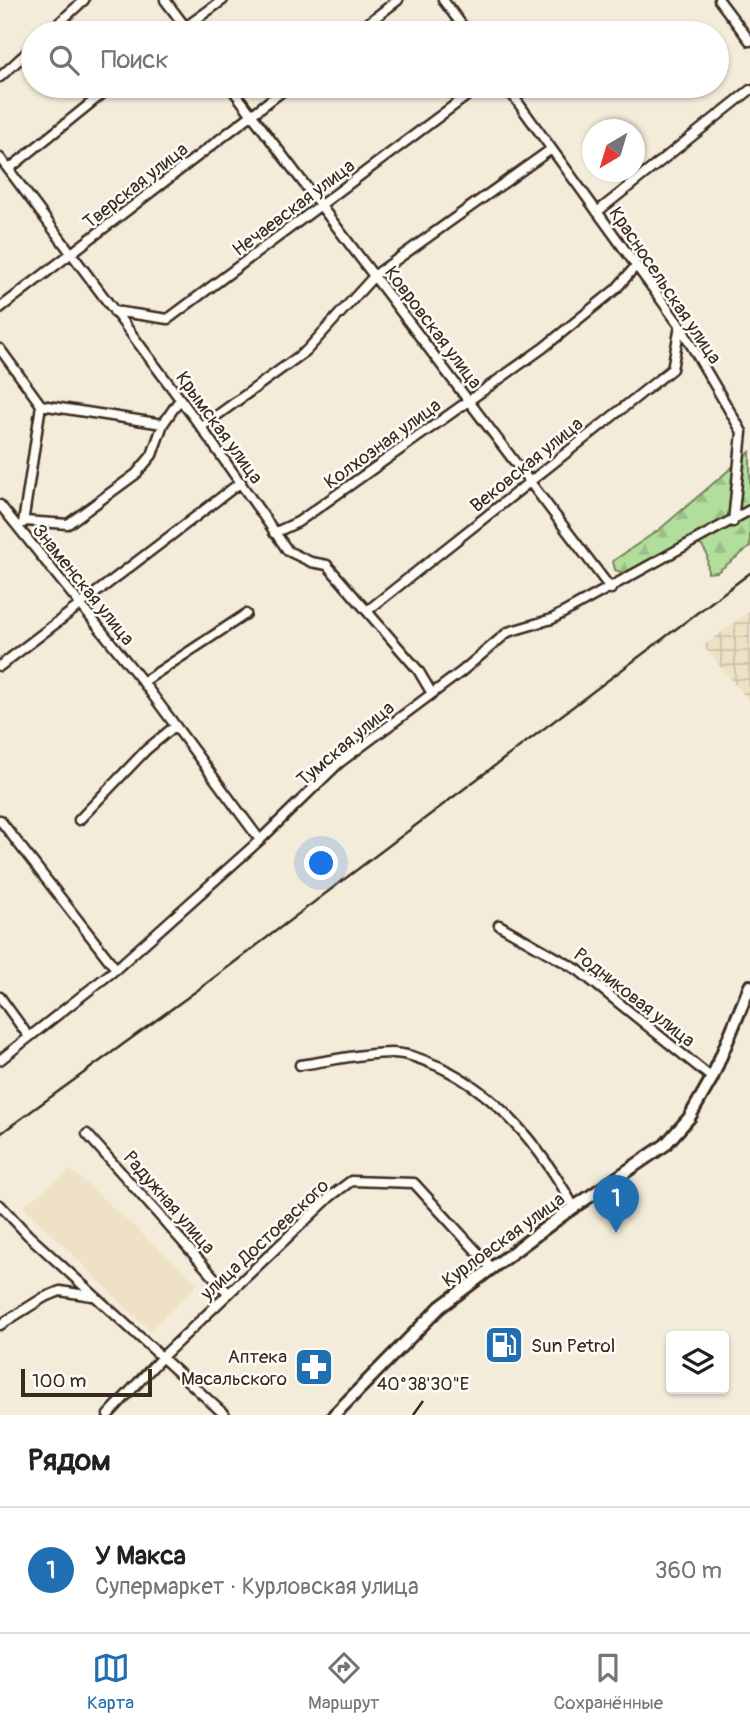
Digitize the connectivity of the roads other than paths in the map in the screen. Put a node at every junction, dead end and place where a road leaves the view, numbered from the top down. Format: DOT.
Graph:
graph roads {
  1 [pos="84,0"];
  2 [pos="165,0"];
  3 [pos="223,0"];
  4 [pos="398,0"];
  5 [pos="443,0"];
  6 [pos="719,0"];
  7 [pos="61,21"];
  8 [pos="180,21"];
  9 [pos="198,21"];
  10 [pos="371,21"];
  11 [pos="459,21"];
  12 [pos="750,41"];
  13 [pos="21,58"];
  14 [pos="0,77"];
  15 [pos="750,90"];
  16 [pos="97,98"];
  17 [pos="239,98"];
  18 [pos="274,98"];
  19 [pos="464,98"];
  20 [pos="514,98"];
  21 [pos="252,115"];
  22 [pos="550,150"];
  23 [pos="0,158"];
  24 [pos="9,169"];
  25 [pos="321,207"];
  26 [pos="597,212"];
  27 [pos="73,254"];
  28 [pos="635,267"];
  29 [pos="375,275"];
  30 [pos="0,308"];
  31 [pos="114,312"];
  32 [pos="680,326"];
  33 [pos="0,349"];
  34 [pos="180,399"];
  35 [pos="468,400"];
  36 [pos="41,405"];
  37 [pos="163,424"];
  38 [pos="201,426"];
  39 [pos="241,482"];
  40 [pos="527,482"];
  41 [pos="0,505"];
  42 [pos="750,510"];
  43 [pos="23,521"];
  44 [pos="733,522"];
  45 [pos="22,533"];
  46 [pos="274,533"];
  47 [pos="611,589"];
  48 [pos="82,604"];
  49 [pos="367,611"];
  50 [pos="246,614"];
  51 [pos="0,666"];
  52 [pos="143,682"];
  53 [pos="431,692"];
  54 [pos="176,726"];
  55 [pos="0,820"];
  56 [pos="79,820"];
  57 [pos="8,829"];
  58 [pos="0,835"];
  59 [pos="260,840"];
  60 [pos="499,925"];
  61 [pos="116,969"];
  62 [pos="750,986"];
  63 [pos="0,997"];
  64 [pos="29,1037"];
  65 [pos="0,1060"];
  66 [pos="300,1065"];
  67 [pos="712,1078"];
  68 [pos="87,1133"];
  69 [pos="0,1205"];
  70 [pos="574,1208"];
  71 [pos="491,1267"];
  72 [pos="228,1293"];
  73 [pos="94,1296"];
  74 [pos="0,1325"];
  75 [pos="162,1357"];
  76 [pos="108,1415"];
  77 [pos="225,1415"];
  78 [pos="334,1415"];
  1 -- 7 [label="street"];
  2 -- 8 [label="street"];
  3 -- 9 [label="street"];
  4 -- 10 [label="street"];
  5 -- 11 [label="street"];
  6 -- 12 [label="street"];
  13 -- 14 [label="street"];
  15 -- 26 [label="street"];
  16 -- 24 [label="street"];
  17 -- 21 [label="street, Ковровская улица"];
  18 -- 21 [label="street, Тверская улица"];
  19 -- 25 [label="street, Нечаевская улица"];
  20 -- 22 [label="street, Красносельская улица"];
  21 -- 25 [label="street, Ковровская улица"];
  21 -- 27 [label="street, Тверская улица"];
  22 -- 26 [label="street, Красносельская улица"];
  22 -- 29 [label="street"];
  23 -- 24 [label="street, Крымская улица"];
  24 -- 27 [label="street, Крымская улица"];
  25 -- 29 [label="street, Ковровская улица"];
  25 -- 31 [label="street, Нечаевская улица"];
  26 -- 28 [label="street, Красносельская улица"];
  27 -- 30 [label="street, Тверская улица"];
  27 -- 31 [label="street, Крымская улица"];
  28 -- 32 [label="street, Красносельская улица"];
  28 -- 35 [label="street, Колхозная улица"];
  29 -- 35 [label="street, Ковровская улица"];
  29 -- 38 [label="street"];
  31 -- 34 [label="street, Крымская улица"];
  32 -- 40 [label="street, Вековская улица"];
  32 -- 44 [label="street, Красносельская улица"];
  33 -- 36 [label="street"];
  34 -- 37 [label="street"];
  34 -- 38 [label="street, Крымская улица"];
  35 -- 40 [label="street, Ковровская улица"];
  35 -- 46 [label="street, Колхозная улица"];
  36 -- 37 [label="street"];
  36 -- 43 [label="street"];
  37 -- 43 [label="street"];
  38 -- 39 [label="street, Крымская улица"];
  39 -- 46 [label="street, Крымская улица"];
  39 -- 48 [label="street"];
  40 -- 47 [label="street, Ковровская улица"];
  40 -- 49 [label="street, Вековская улица"];
  41 -- 45 [label="street, Знаменская улица"];
  42 -- 44 [label="street, Тумская улица"];
  43 -- 45 [label="street"];
  44 -- 47 [label="street, Тумская улица"];
  45 -- 48 [label="street, Знаменская улица"];
  46 -- 49 [label="street, Крымская улица"];
  47 -- 53 [label="street, Тумская улица"];
  48 -- 51 [label="street"];
  48 -- 52 [label="street, Знаменская улица"];
  49 -- 53 [label="street, Крымская улица"];
  50 -- 52 [label="street"];
  52 -- 54 [label="street, Знаменская улица"];
  53 -- 59 [label="street, Тумская улица"];
  54 -- 56 [label="street"];
  54 -- 59 [label="street, Знаменская улица"];
  55 -- 57 [label="street"];
  57 -- 58 [label="street"];
  57 -- 61 [label="street"];
  59 -- 61 [label="street, Тумская улица"];
  60 -- 67 [label="street, Родниковая улица"];
  61 -- 64 [label="street, Тумская улица"];
  62 -- 67 [label="main road, Курловская улица"];
  63 -- 64 [label="street"];
  64 -- 65 [label="street, Тумская улица"];
  66 -- 70 [label="street"];
  67 -- 70 [label="main road, Курловская улица"];
  68 -- 72 [label="street, Радужная улица"];
  69 -- 73 [label="street"];
  70 -- 71 [label="main road, Курловская улица"];
  71 -- 72 [label="street, улица Достоевского"];
  71 -- 78 [label="main road, Курловская улица"];
  72 -- 75 [label="street, улица Достоевского"];
  73 -- 74 [label="street"];
  73 -- 75 [label="street"];
  75 -- 76 [label="street, улица Достоевского"];
  75 -- 77 [label="street"];
}
